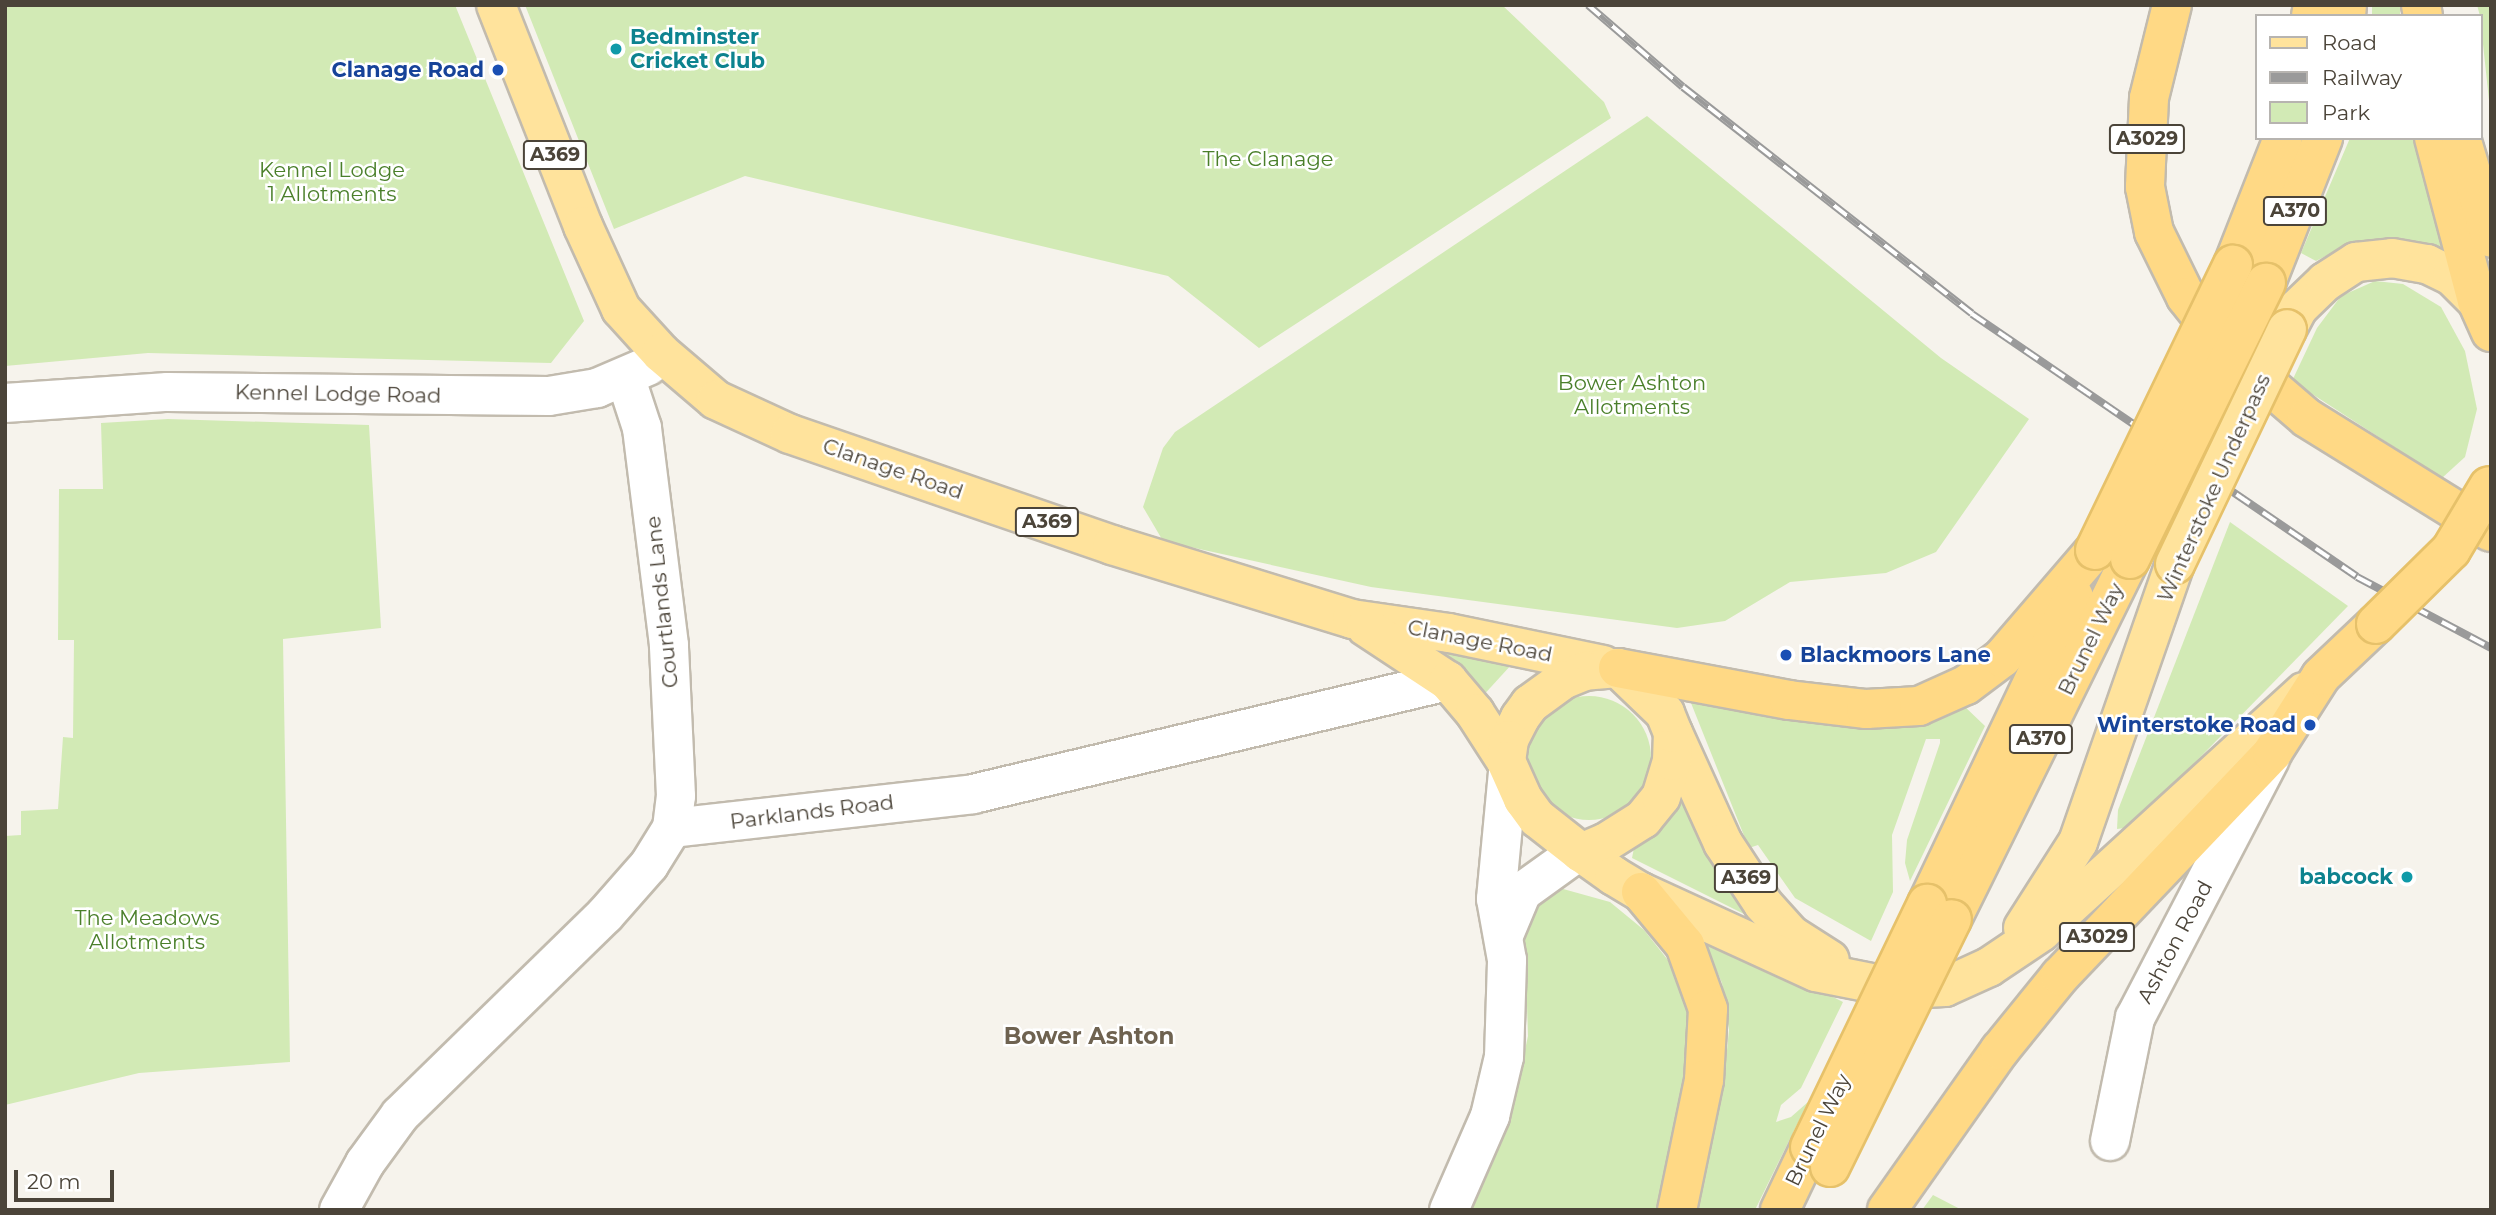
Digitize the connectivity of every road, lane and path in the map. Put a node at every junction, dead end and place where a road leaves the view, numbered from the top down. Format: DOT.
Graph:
graph roads {
  1 [pos="496,5"];
  2 [pos="2172,5"];
  3 [pos="2282,140"];
  4 [pos="2322,140"];
  5 [pos="2435,140"];
  6 [pos="2462,140"];
  7 [pos="2491,238"];
  8 [pos="2484,317"];
  9 [pos="661,353"];
  10 [pos="626,379"];
  11 [pos="5,404"];
  12 [pos="2490,483"];
  13 [pos="2491,531"];
  14 [pos="2451,551"];
  15 [pos="2113,555"];
  16 [pos="1352,619"];
  17 [pos="1613,667"];
  18 [pos="2321,676"];
  19 [pos="1448,681"];
  20 [pos="1673,733"];
  21 [pos="2272,753"];
  22 [pos="1507,767"];
  23 [pos="672,828"];
  24 [pos="1580,852"];
  25 [pos="1641,892"];
  26 [pos="1504,935"];
  27 [pos="1989,967"];
  28 [pos="1868,982"];
  29 [pos="2110,1141"];
  30 [pos="1820,1157"];
  31 [pos="339,1210"];
  32 [pos="1449,1210"];
  33 [pos="1677,1210"];
  34 [pos="1780,1210"];
  35 [pos="1809,1210"];
  36 [pos="1887,1210"];
  1 -- 9 [label="main road, Clanage Road / A369"];
  2 -- 13 [label="highway, A3029"];
  3 -- 15 [label="highway, Brunel Way / A370, bridge"];
  4 -- 15 [label="highway, Brunel Way / A370, bridge"];
  5 -- 8 [label="highway, A3029"];
  6 -- 7 [label="highway"];
  8 -- 27 [label="main road, Winterstoke Underpass / A3029, bridge"];
  9 -- 10 [label="street, Kennel Lodge Road"];
  9 -- 16 [label="main road, Clanage Road / A369"];
  10 -- 11 [label="street, Kennel Lodge Road"];
  10 -- 23 [label="street, Courtlands Lane"];
  12 -- 14 [label="highway, A3029, bridge"];
  13 -- 14 [label="highway, A3029"];
  14 -- 18 [label="highway, Winterstoke Underpass / A3029, bridge"];
  15 -- 17 [label="highway"];
  15 -- 30 [label="highway, Brunel Way / A370, bridge"];
  16 -- 17 [label="main road, Clanage Road / A369"];
  16 -- 19 [label="main road, Clanage Road / A369"];
  17 -- 20 [label="main road"];
  17 -- 22 [label="main road"];
  18 -- 21 [label="highway, A3029"];
  18 -- 27 [label="main road, Winterstoke Underpass / A3029"];
  19 -- 22 [label="main road, Clanage Road / A369"];
  19 -- 23 [label="street, Parklands Road"];
  20 -- 24 [label="main road"];
  20 -- 28 [label="main road, Winterstoke Underpass / A369"];
  21 -- 29 [label="street, Ashton Road"];
  21 -- 36 [label="highway, A3029"];
  22 -- 24 [label="main road, A369"];
  22 -- 26 [label="street"];
  23 -- 31 [label="street"];
  24 -- 25 [label="main road, Winterstoke Underpass / A369"];
  24 -- 26 [label="street"];
  25 -- 28 [label="main road, Winterstoke Underpass / A369"];
  25 -- 33 [label="highway, A369"];
  26 -- 32 [label="street"];
  27 -- 28 [label="main road, Winterstoke Underpass / A3029"];
  30 -- 34 [label="highway, Brunel Way / A370"];
  30 -- 35 [label="highway, Brunel Way / A370"];
}
